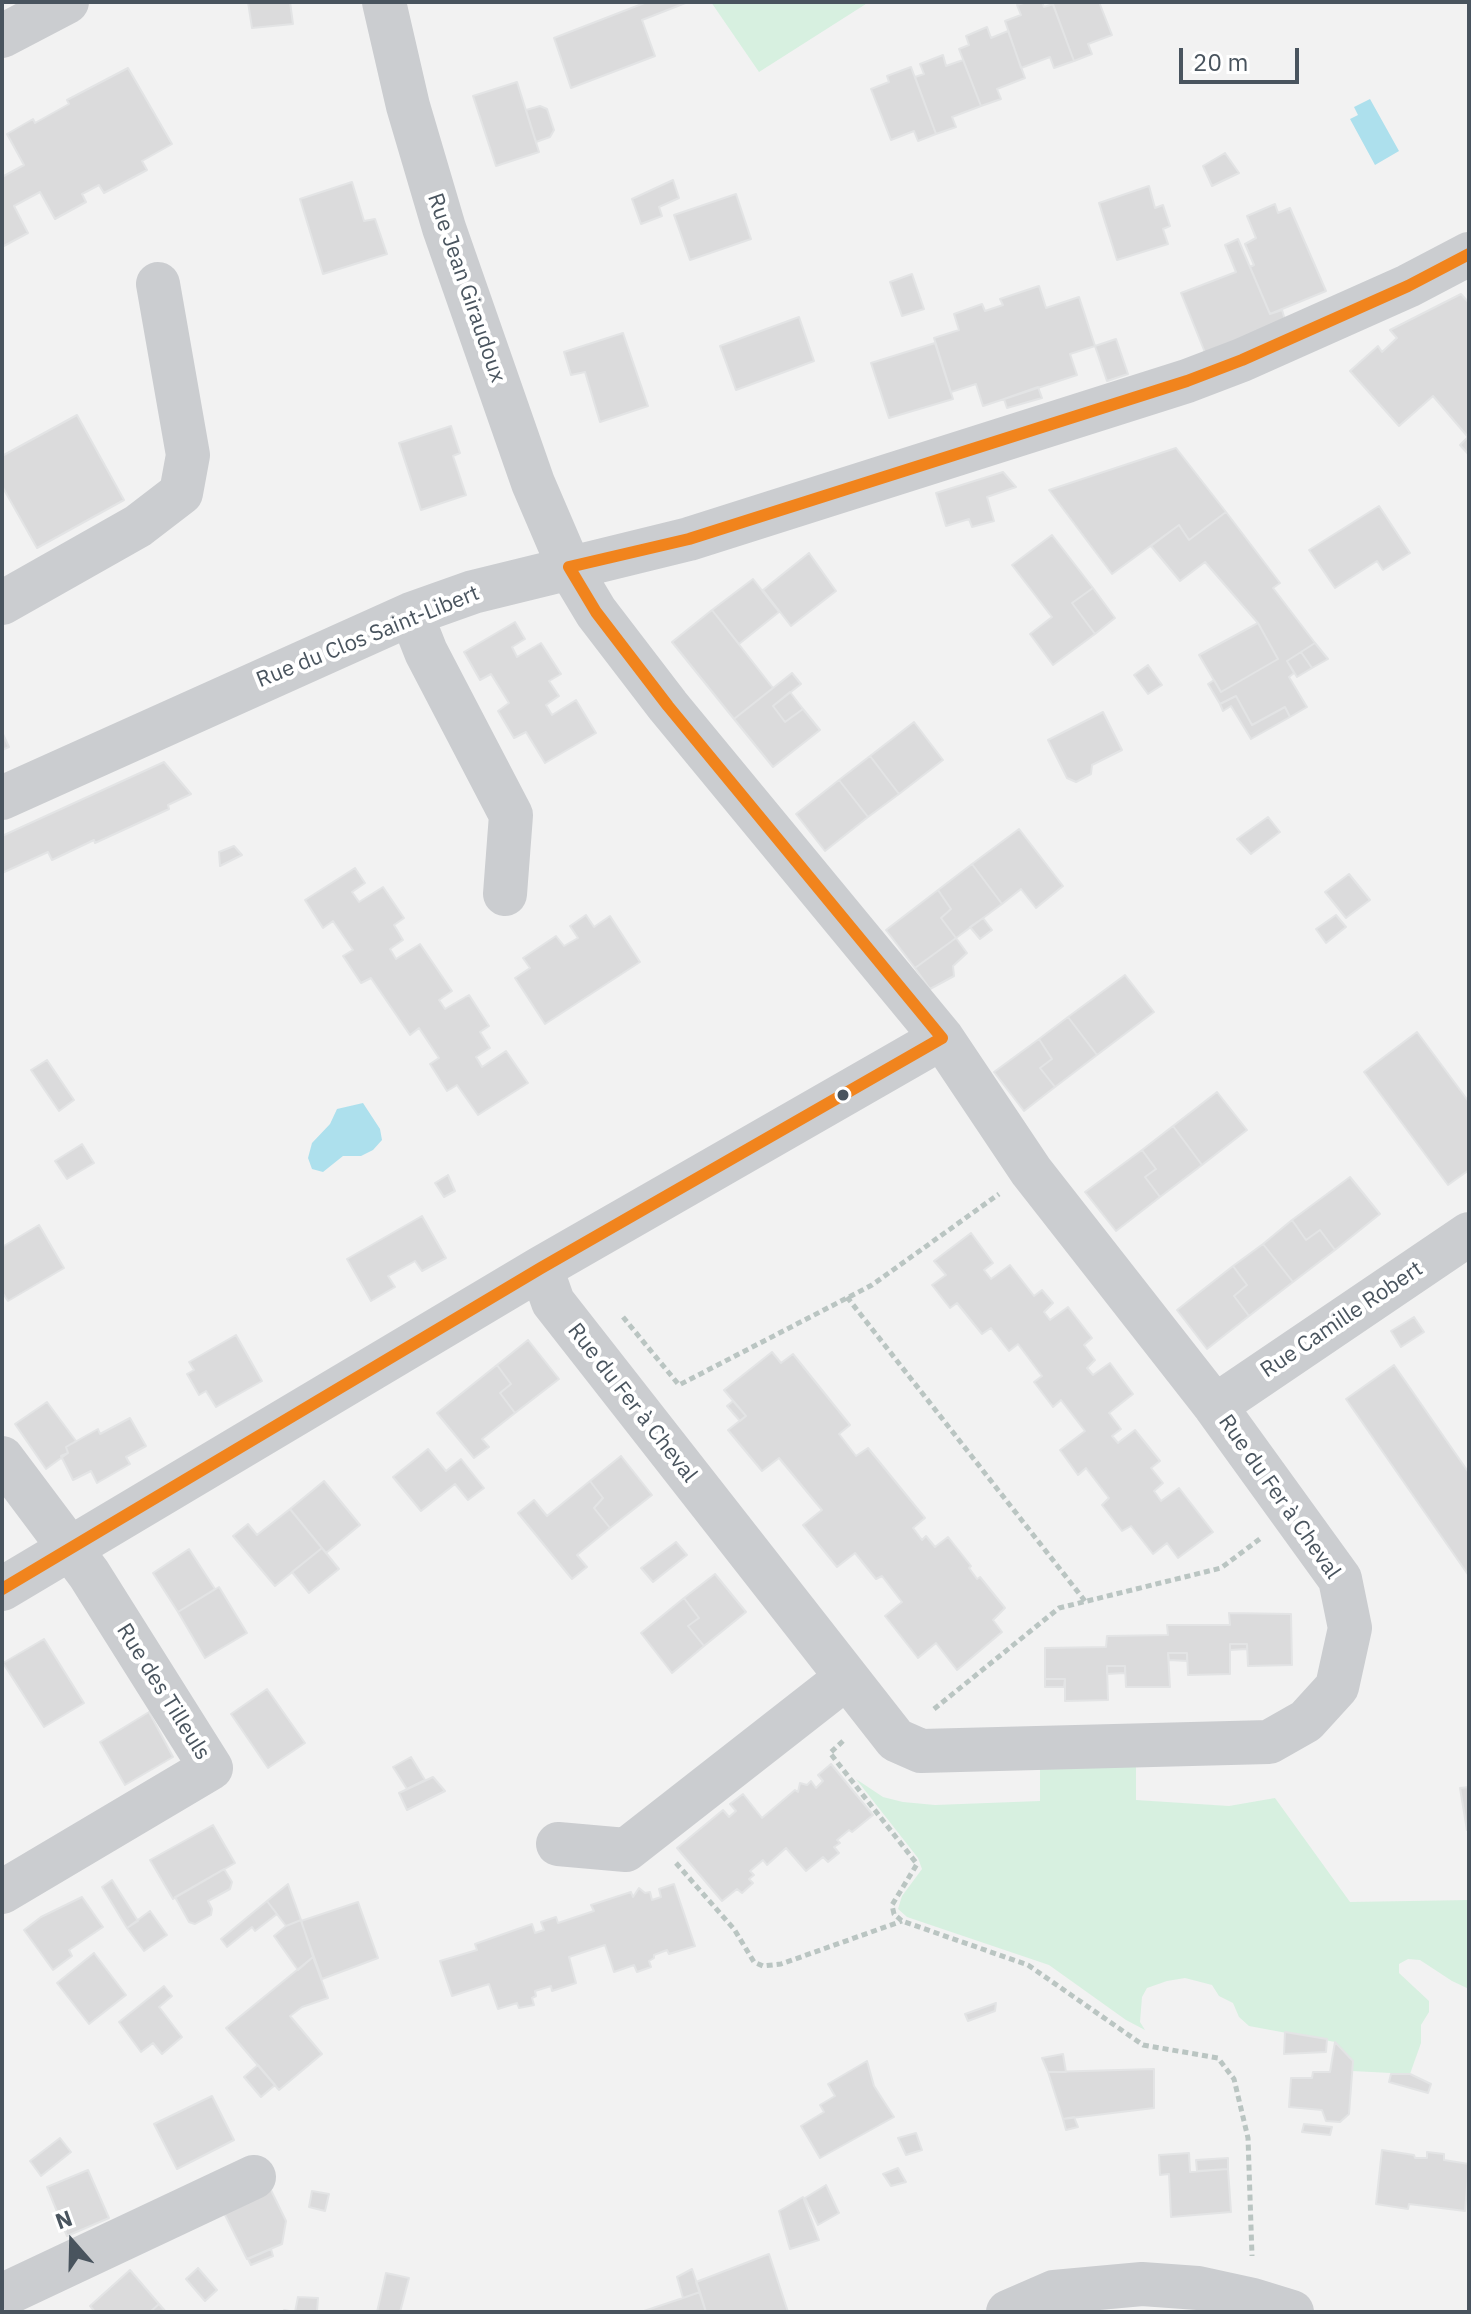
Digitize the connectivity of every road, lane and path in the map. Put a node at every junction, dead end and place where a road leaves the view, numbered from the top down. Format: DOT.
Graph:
graph roads {
  1 [pos="67,2"];
  2 [pos="384,2"];
  3 [pos="2,36"];
  4 [pos="1469,254"];
  5 [pos="158,284"];
  6 [pos="569,567"];
  7 [pos="2,603"];
  8 [pos="411,614"];
  9 [pos="2,798"];
  10 [pos="505,894"];
  11 [pos="942,1038"];
  12 [pos="1031,1171"];
  13 [pos="1469,1234"];
  14 [pos="541,1268"];
  15 [pos="847,1297"];
  16 [pos="614,1307"];
  17 [pos="1215,1406"];
  18 [pos="2,1458"];
  19 [pos="1292,1513"];
  20 [pos="69,1548"];
  21 [pos="2,1589"];
  22 [pos="1085,1601"];
  23 [pos="846,1678"];
  24 [pos="885,1727"];
  25 [pos="650,1831"];
  26 [pos="558,1844"];
  27 [pos="2,1892"];
  28 [pos="902,1921"];
  29 [pos="254,2177"];
  30 [pos="12,2287"];
  31 [pos="1273,2306"];
  32 [pos="1008,2312"];
  1 -- 3 [label="street"];
  2 -- 6 [label="street, Rue Jean Giraudoux"];
  4 -- 6 [label="street, Rue du Clos Saint-Libert"];
  5 -- 7 [label="street"];
  6 -- 8 [label="street, Rue du Clos Saint-Libert"];
  6 -- 11 [label="street, Rue du Fer à Cheval"];
  8 -- 9 [label="street, Rue du Clos Saint-Libert"];
  8 -- 10 [label="street"];
  11 -- 12 [label="street, Rue du Fer à Cheval"];
  11 -- 14 [label="street"];
  12 -- 15 [label="path"];
  12 -- 17 [label="street, Rue du Fer à Cheval"];
  13 -- 17 [label="street, Rue Camille Robert"];
  14 -- 20 [label="street"];
  14 -- 23 [label="street, Rue du Fer à Cheval"];
  15 -- 16 [label="path"];
  15 -- 22 [label="path"];
  17 -- 19 [label="street, Rue du Fer à Cheval"];
  18 -- 20 [label="street, Rue des Tilleuls"];
  19 -- 22 [label="path"];
  19 -- 24 [label="street, Rue du Fer à Cheval"];
  20 -- 21 [label="street"];
  20 -- 27 [label="street, Rue des Tilleuls"];
  22 -- 24 [label="path"];
  23 -- 24 [label="street, Rue du Fer à Cheval"];
  23 -- 25 [label="street"];
  24 -- 28 [label="path"];
  25 -- 26 [label="street"];
  25 -- 28 [label="path"];
  28 -- 31 [label="path"];
  29 -- 30 [label="street"];
  31 -- 32 [label="street"];
}
